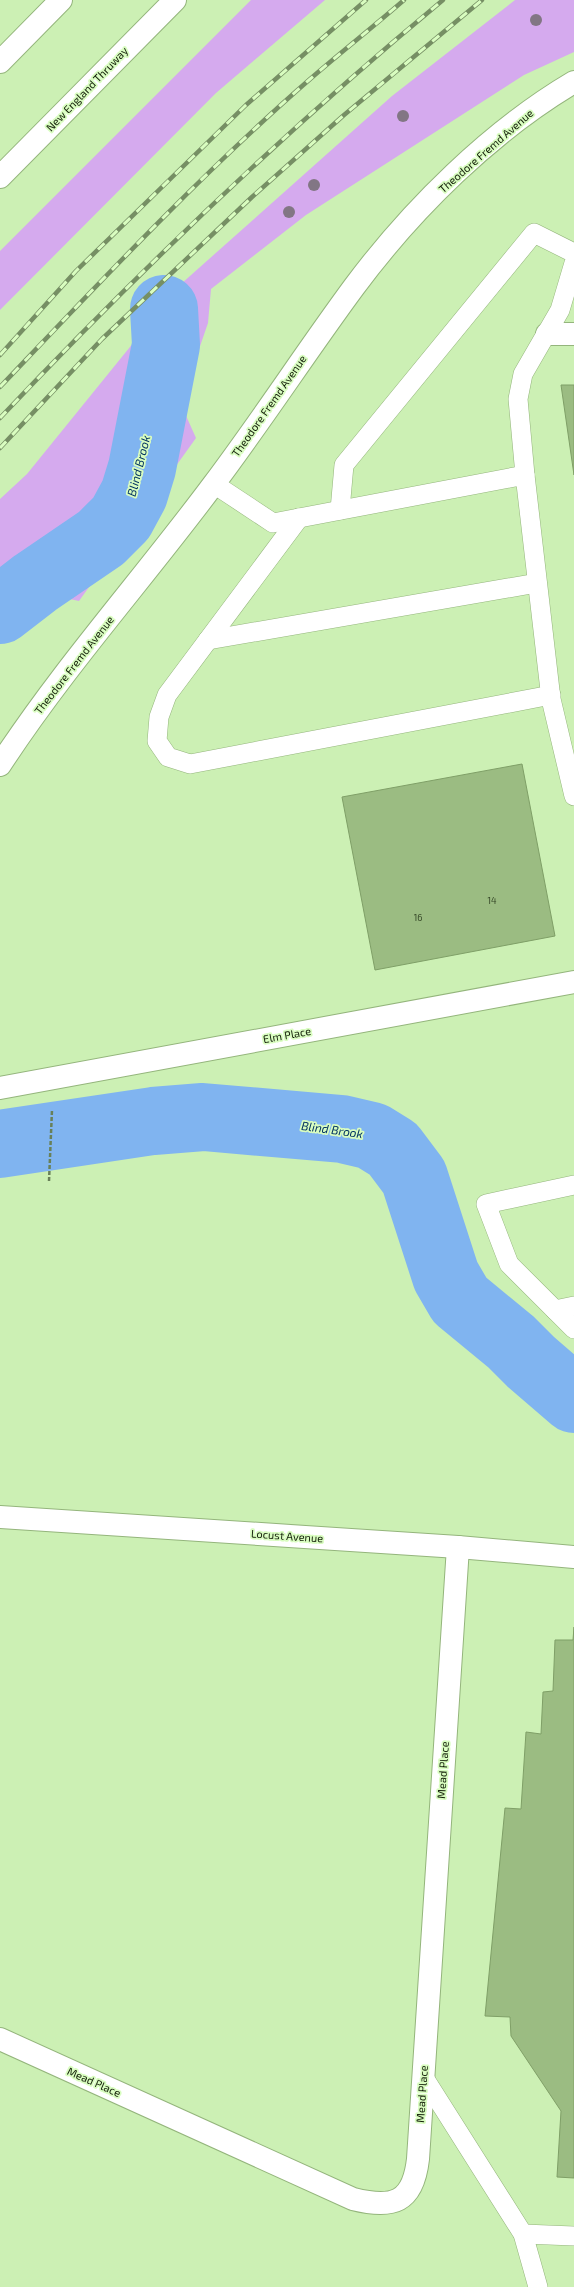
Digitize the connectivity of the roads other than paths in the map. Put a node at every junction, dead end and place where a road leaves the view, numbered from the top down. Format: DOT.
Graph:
graph roads {
  1 [pos="61,0"];
  2 [pos="174,0"];
  3 [pos="0,62"];
  4 [pos="574,82"];
  5 [pos="0,177"];
  6 [pos="574,253"];
  7 [pos="574,263"];
  8 [pos="547,334"];
  9 [pos="574,334"];
  10 [pos="525,475"];
  11 [pos="214,484"];
  12 [pos="340,510"];
  13 [pos="299,518"];
  14 [pos="537,583"];
  15 [pos="208,640"];
  16 [pos="551,695"];
  17 [pos="0,765"];
  18 [pos="574,796"];
  19 [pos="574,982"];
  20 [pos="0,1088"];
  21 [pos="574,1184"];
  22 [pos="574,1306"];
  23 [pos="555,1310"];
  24 [pos="574,1329"];
  25 [pos="0,1517"];
  26 [pos="458,1547"];
  27 [pos="574,1557"];
  28 [pos="0,2039"];
  29 [pos="423,2076"];
  30 [pos="523,2234"];
  31 [pos="574,2236"];
  32 [pos="538,2287"];
  1 -- 3 [label="main road"];
  2 -- 5 [label="main road, New England Thruway"];
  4 -- 11 [label="main road, Theodore Fremd Avenue"];
  6 -- 12 [label="lane"];
  7 -- 8 [label="lane"];
  8 -- 9 [label="main road"];
  8 -- 10 [label="lane"];
  10 -- 12 [label="lane"];
  10 -- 14 [label="lane"];
  11 -- 13 [label="lane"];
  11 -- 17 [label="main road, Theodore Fremd Avenue"];
  12 -- 13 [label="lane"];
  13 -- 15 [label="lane"];
  14 -- 15 [label="lane"];
  14 -- 16 [label="lane"];
  15 -- 16 [label="lane"];
  16 -- 18 [label="lane"];
  19 -- 20 [label="main road, Elm Place"];
  21 -- 23 [label="lane"];
  22 -- 23 [label="lane"];
  23 -- 24 [label="lane"];
  25 -- 26 [label="main road, Locust Avenue"];
  26 -- 27 [label="main road, Locust Avenue"];
  26 -- 29 [label="main road, Mead Place"];
  28 -- 29 [label="main road, Mead Place"];
  29 -- 30 [label="lane"];
  30 -- 31 [label="lane"];
  30 -- 32 [label="lane"];
}
